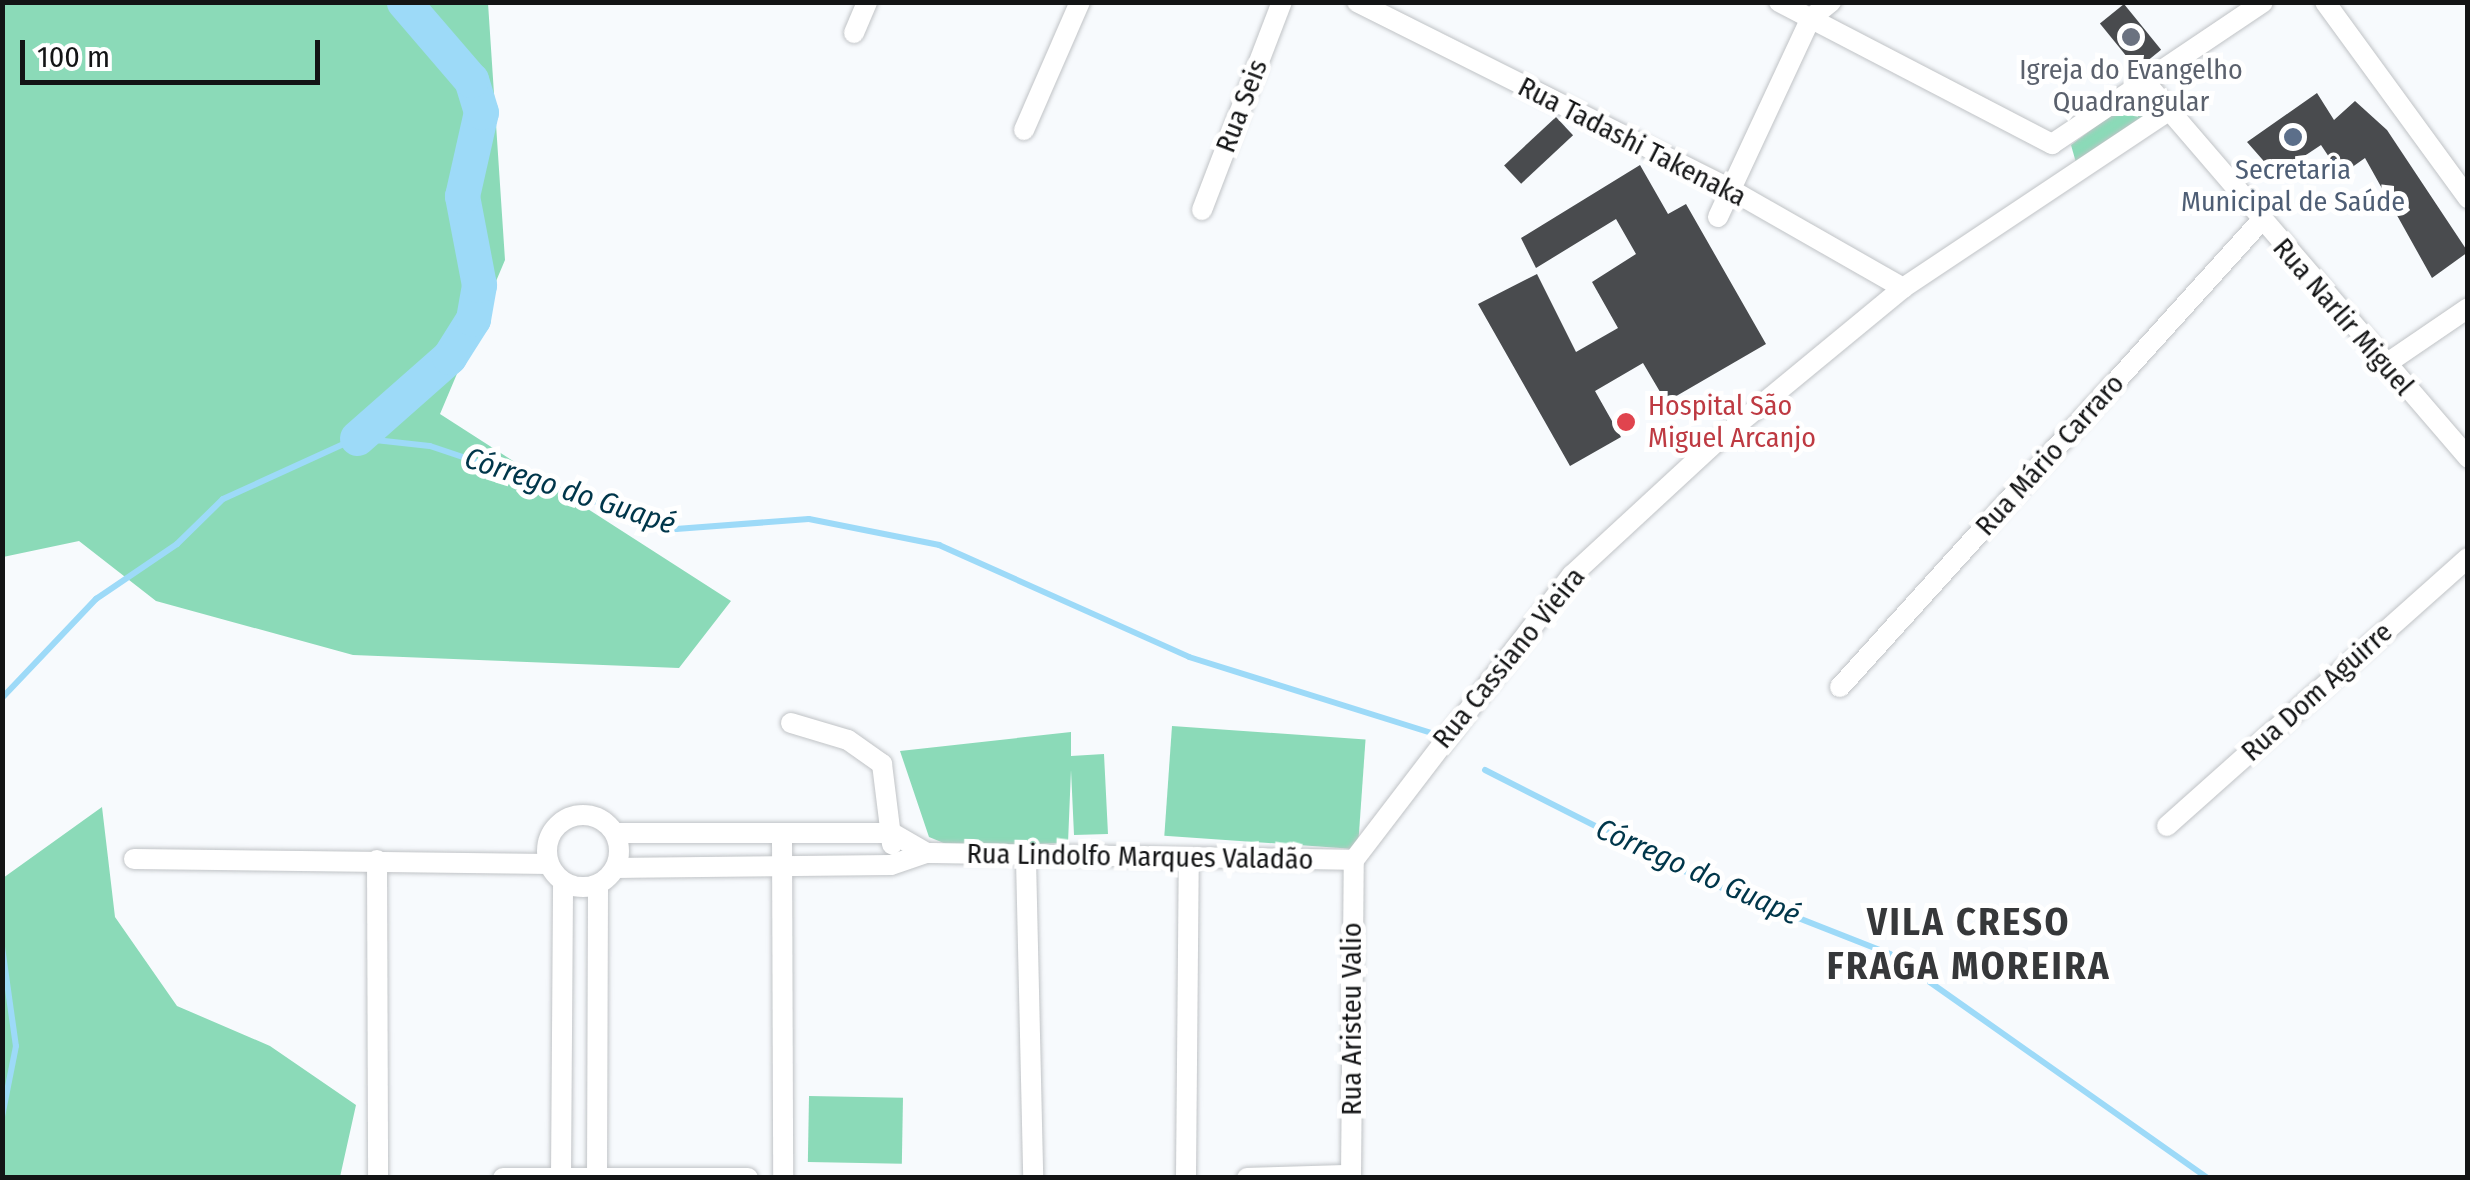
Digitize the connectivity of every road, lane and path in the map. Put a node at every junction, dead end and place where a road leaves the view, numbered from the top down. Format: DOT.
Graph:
graph roads {
  1 [pos="867,2"];
  2 [pos="1080,2"];
  3 [pos="1282,2"];
  4 [pos="1357,2"];
  5 [pos="1779,2"];
  6 [pos="1831,2"];
  7 [pos="2263,2"];
  8 [pos="2325,2"];
  9 [pos="1812,18"];
  10 [pos="854,32"];
  11 [pos="2145,82"];
  12 [pos="2164,114"];
  13 [pos="1024,130"];
  14 [pos="2052,144"];
  15 [pos="2064,180"];
  16 [pos="1726,188"];
  17 [pos="2468,198"];
  18 [pos="1202,210"];
  19 [pos="1718,217"];
  20 [pos="2260,222"];
  21 [pos="1903,288"];
  22 [pos="2468,308"];
  23 [pos="2386,364"];
  24 [pos="2468,458"];
  25 [pos="2468,558"];
  26 [pos="1840,687"];
  27 [pos="790,723"];
  28 [pos="2167,826"];
  29 [pos="616,833"];
  30 [pos="892,834"];
  31 [pos="782,837"];
  32 [pos="926,853"];
  33 [pos="1026,859"];
  34 [pos="134,860"];
  35 [pos="377,860"];
  36 [pos="1354,860"];
  37 [pos="1188,861"];
  38 [pos="549,864"];
  39 [pos="891,866"];
  40 [pos="616,868"];
  41 [pos="784,868"];
  42 [pos="564,882"];
  43 [pos="598,885"];
  44 [pos="598,1175"];
  45 [pos="561,1176"];
  46 [pos="1351,1176"];
  47 [pos="378,1178"];
  48 [pos="503,1178"];
  49 [pos="748,1178"];
  50 [pos="783,1178"];
  51 [pos="1033,1178"];
  52 [pos="1186,1178"];
  53 [pos="1247,1178"];
  1 -- 10 [label="street"];
  2 -- 13 [label="street"];
  3 -- 18 [label="street, Rua Seis"];
  4 -- 16 [label="street, Rua Tadashi Takenaka"];
  5 -- 9 [label="street"];
  6 -- 9 [label="street"];
  7 -- 11 [label="street"];
  8 -- 17 [label="street"];
  9 -- 14 [label="street"];
  9 -- 16 [label="street"];
  11 -- 12 [label="street, Rua Narlir Miguel"];
  11 -- 14 [label="street"];
  12 -- 15 [label="street, Rua Cassiano Vieira"];
  12 -- 20 [label="street, Rua Narlir Miguel"];
  14 -- 15 [label="street"];
  15 -- 21 [label="street, Rua Cassiano Vieira"];
  16 -- 19 [label="street"];
  16 -- 21 [label="street, Rua Tadashi Takenaka"];
  20 -- 23 [label="street, Rua Narlir Miguel"];
  20 -- 26 [label="street, Rua Mário Carraro"];
  21 -- 36 [label="street, Rua Cassiano Vieira"];
  22 -- 23 [label="street"];
  23 -- 24 [label="street, Rua Narlir Miguel"];
  25 -- 28 [label="street, Rua Dom Aguirre"];
  27 -- 30 [label="street"];
  29 -- 31 [label="street"];
  29 -- 38 [label="street"];
  29 -- 40 [label="street"];
  30 -- 31 [label="street"];
  30 -- 32 [label="street, Rua Lindolfo Marques Valadão"];
  30 -- 39 [label="street"];
  31 -- 41 [label="street"];
  32 -- 33 [label="street, Rua Lindolfo Marques Valadão"];
  32 -- 39 [label="street, Rua Lindolfo Marques Valadão"];
  33 -- 37 [label="street, Rua Lindolfo Marques Valadão"];
  33 -- 51 [label="street"];
  34 -- 35 [label="street"];
  35 -- 38 [label="street"];
  35 -- 47 [label="street"];
  36 -- 37 [label="street, Rua Lindolfo Marques Valadão"];
  36 -- 46 [label="street, Rua Aristeu Valio"];
  37 -- 52 [label="street"];
  38 -- 42 [label="street"];
  39 -- 41 [label="street, Rua Lindolfo Marques Valadão"];
  40 -- 41 [label="street, Rua Lindolfo Marques Valadão"];
  40 -- 43 [label="street"];
  41 -- 50 [label="street"];
  42 -- 43 [label="street"];
  42 -- 45 [label="street"];
  43 -- 44 [label="street"];
  44 -- 45 [label="street"];
  44 -- 49 [label="street"];
  45 -- 48 [label="street"];
  46 -- 53 [label="street"];
}
